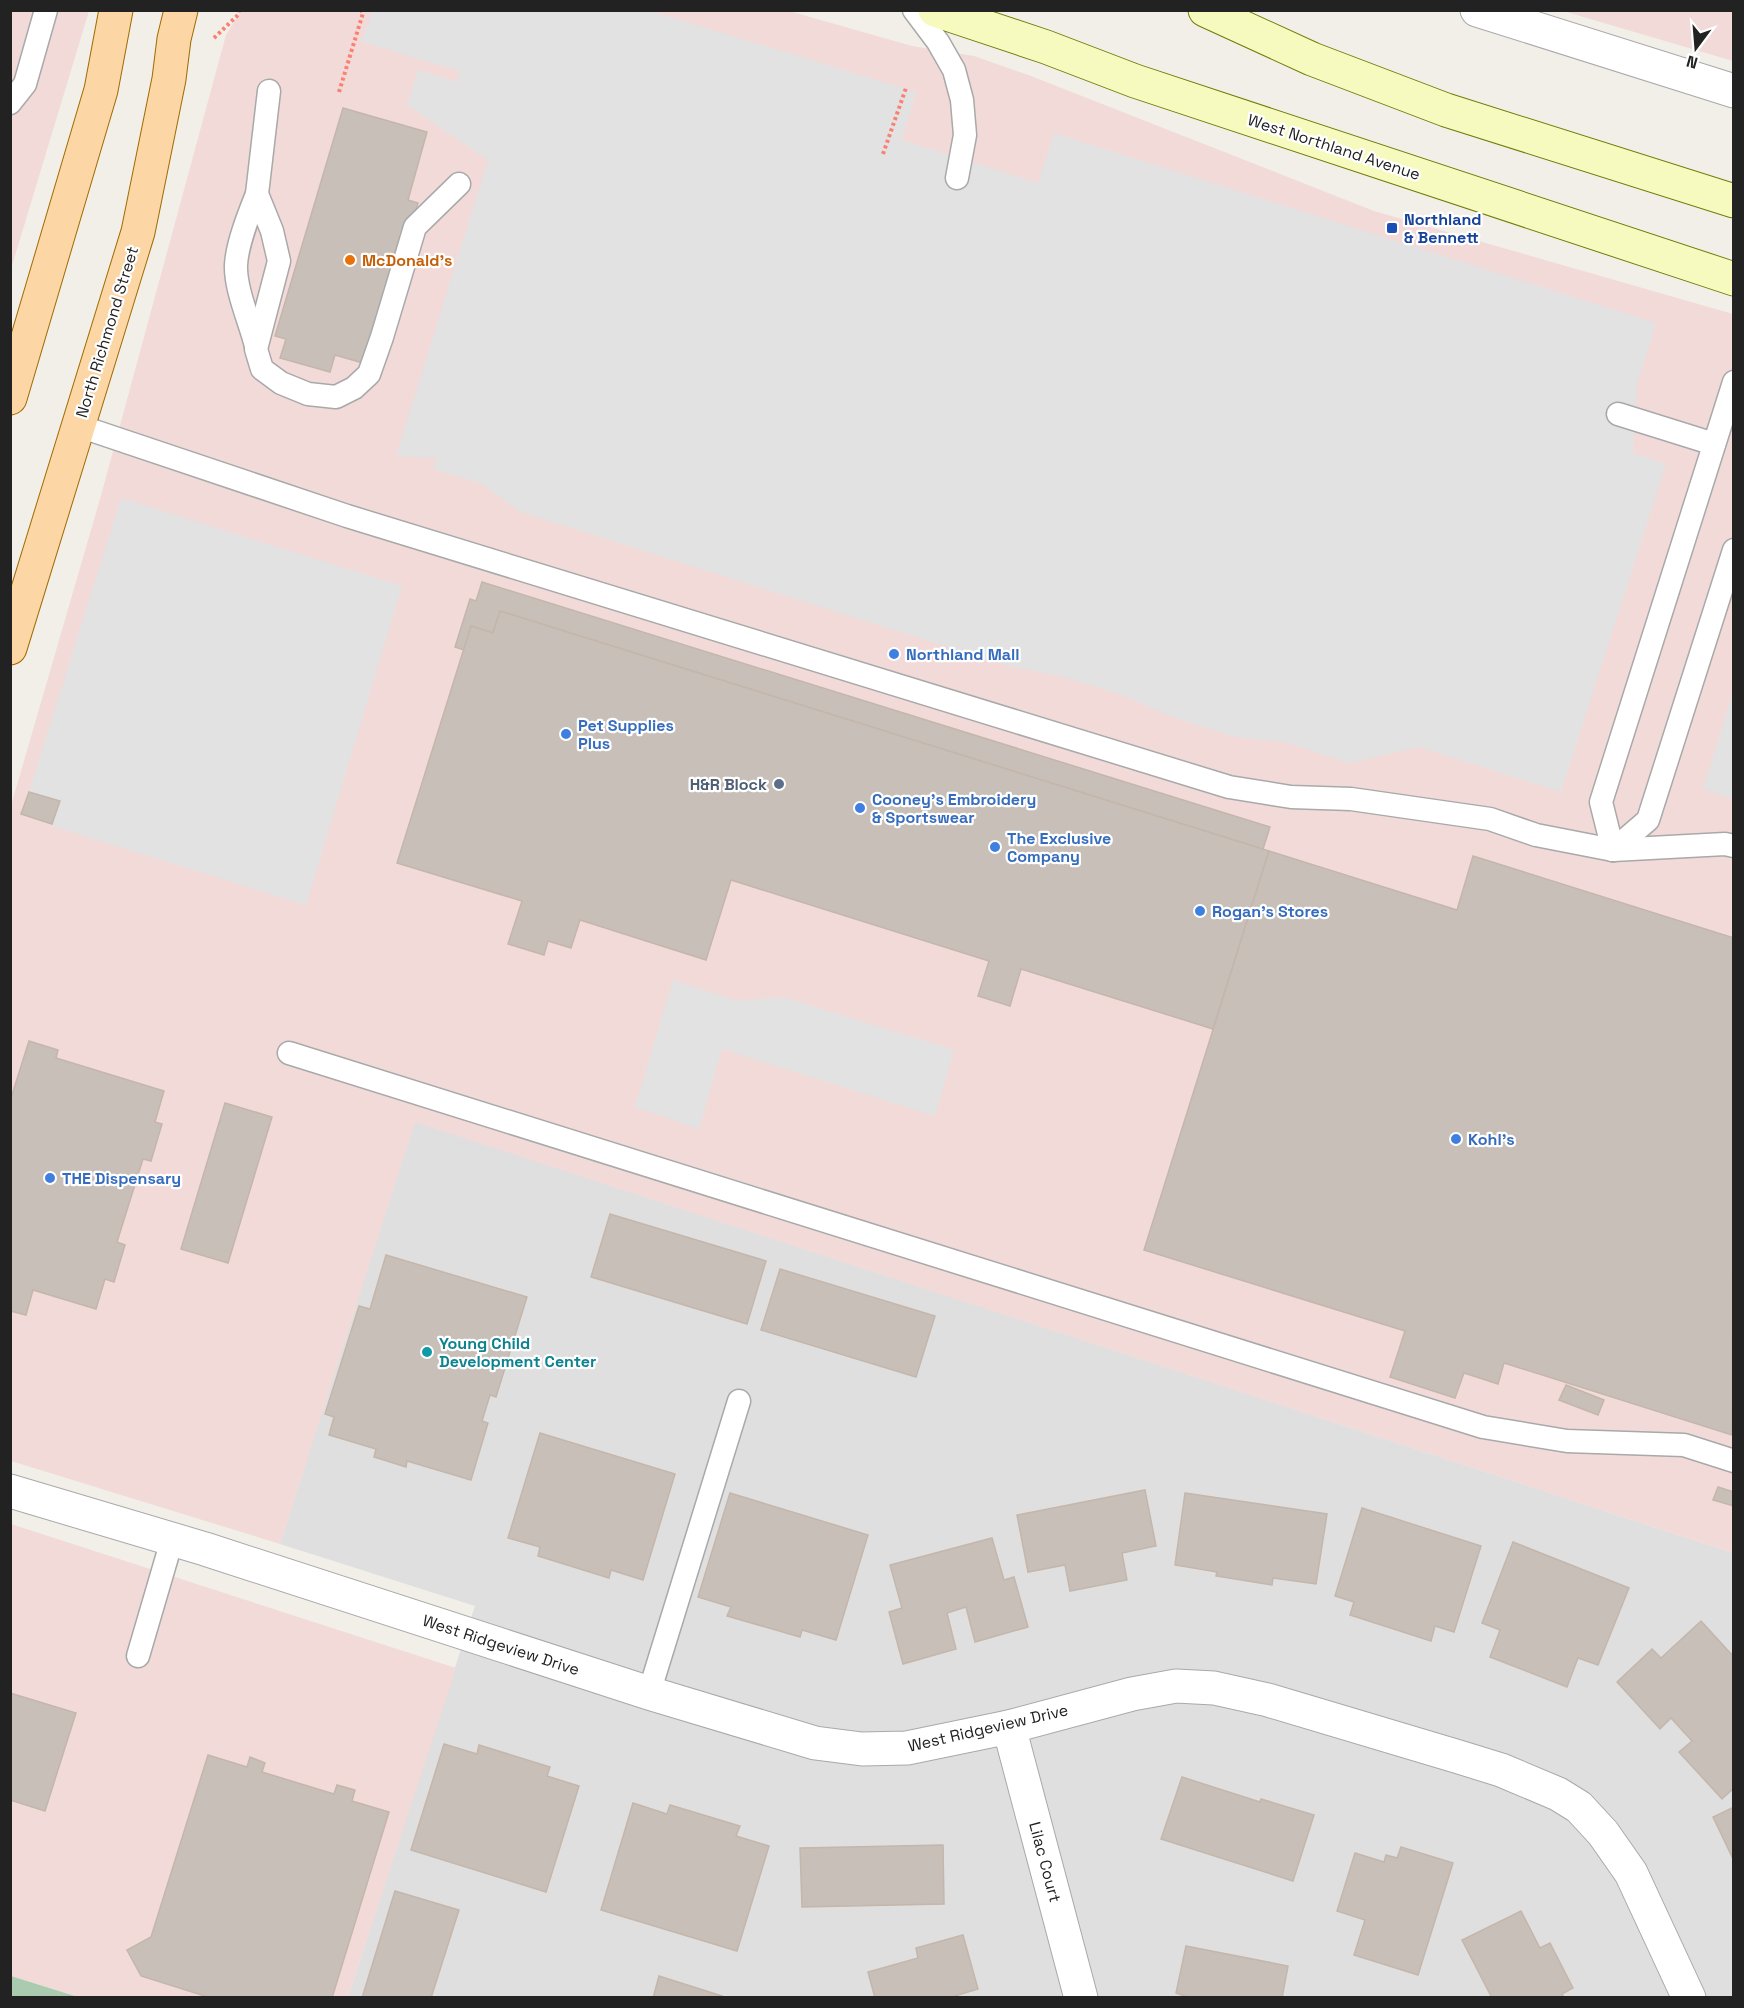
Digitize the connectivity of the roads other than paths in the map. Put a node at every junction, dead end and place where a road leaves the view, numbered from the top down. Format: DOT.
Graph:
graph roads {
  1 [pos="46,10"];
  2 [pos="116,10"];
  3 [pos="181,10"];
  4 [pos="914,10"];
  5 [pos="935,10"];
  6 [pos="1205,10"];
  7 [pos="1493,13"];
  8 [pos="269,91"];
  9 [pos="1734,91"];
  10 [pos="10,103"];
  11 [pos="957,178"];
  12 [pos="459,184"];
  13 [pos="257,194"];
  14 [pos="1734,201"];
  15 [pos="1734,279"];
  16 [pos="256,348"];
  17 [pos="1734,382"];
  18 [pos="10,398"];
  19 [pos="1618,414"];
  20 [pos="79,426"];
  21 [pos="1714,444"];
  22 [pos="1734,550"];
  23 [pos="10,648"];
  24 [pos="1734,846"];
  25 [pos="1613,850"];
  26 [pos="289,1053"];
  27 [pos="739,1401"];
  28 [pos="1734,1461"];
  29 [pos="10,1491"];
  30 [pos="172,1540"];
  31 [pos="138,1656"];
  32 [pos="649,1693"];
  33 [pos="1009,1727"];
  34 [pos="1081,1998"];
  35 [pos="1689,1998"];
  1 -- 10 [label="lane"];
  2 -- 18 [label="main road"];
  3 -- 20 [label="main road, North Richmond Street"];
  4 -- 11 [label="lane"];
  5 -- 15 [label="main road, West Northland Avenue"];
  6 -- 14 [label="main road"];
  7 -- 9 [label="street"];
  8 -- 13 [label="lane"];
  12 -- 16 [label="lane"];
  13 -- 16 [label="lane"];
  13 -- 16 [label="lane"];
  17 -- 21 [label="lane"];
  19 -- 21 [label="lane"];
  20 -- 23 [label="main road, North Richmond Street"];
  20 -- 25 [label="lane"];
  21 -- 25 [label="lane"];
  22 -- 25 [label="lane"];
  24 -- 25 [label="lane"];
  26 -- 28 [label="lane"];
  27 -- 32 [label="lane"];
  29 -- 30 [label="street, West Ridgeview Drive"];
  30 -- 31 [label="lane"];
  30 -- 32 [label="street, West Ridgeview Drive"];
  32 -- 33 [label="street, West Ridgeview Drive"];
  33 -- 34 [label="street, Lilac Court"];
  33 -- 35 [label="street, West Ridgeview Drive"];
}
